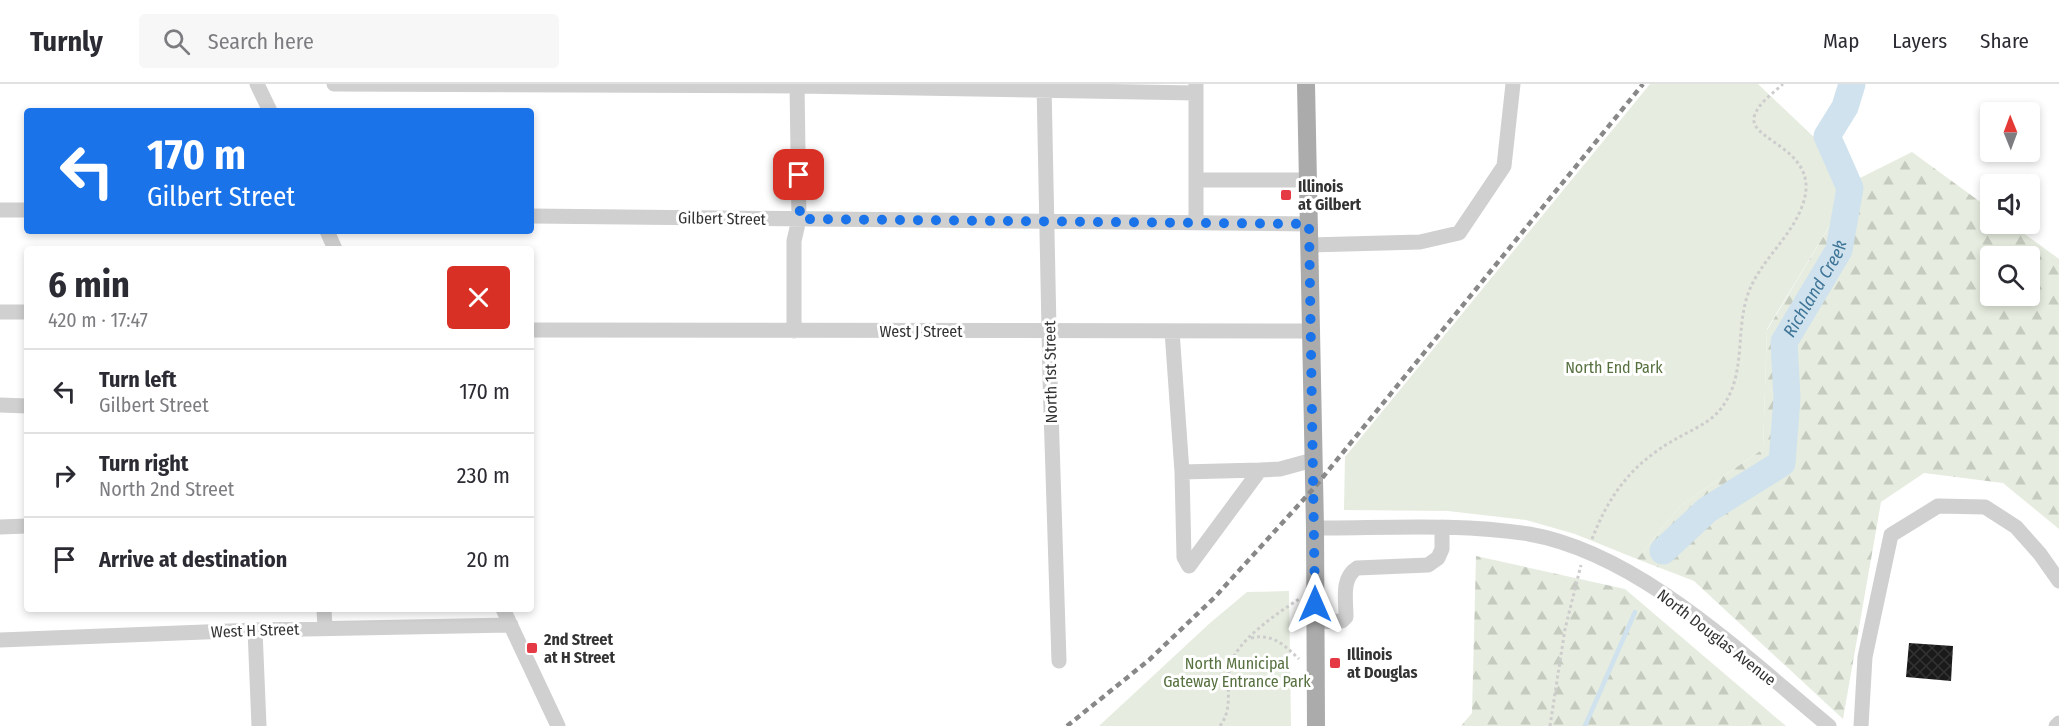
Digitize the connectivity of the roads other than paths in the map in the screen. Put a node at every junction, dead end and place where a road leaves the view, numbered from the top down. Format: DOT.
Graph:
graph roads {
  1 [pos="257,84"];
  2 [pos="334,84"];
  3 [pos="1306,84"];
  4 [pos="1513,84"];
  5 [pos="797,85"];
  6 [pos="1044,88"];
  7 [pos="1196,88"];
  8 [pos="269,108"];
  9 [pos="1196,180"];
  10 [pos="1308,180"];
  11 [pos="0,210"];
  12 [pos="24,210"];
  13 [pos="534,216"];
  14 [pos="800,219"];
  15 [pos="1047,221"];
  16 [pos="1196,222"];
  17 [pos="1309,224"];
  18 [pos="1310,245"];
  19 [pos="0,312"];
  20 [pos="24,312"];
  21 [pos="534,330"];
  22 [pos="794,331"];
  23 [pos="1049,331"];
  24 [pos="1173,331"];
  25 [pos="1311,331"];
  26 [pos="0,405"];
  27 [pos="24,406"];
  28 [pos="1313,460"];
  29 [pos="1260,470"];
  30 [pos="1182,472"];
  31 [pos="24,526"];
  32 [pos="0,527"];
  33 [pos="1315,528"];
  34 [pos="1442,528"];
  35 [pos="2059,581"];
  36 [pos="324,612"];
  37 [pos="504,612"];
  38 [pos="511,612"];
  39 [pos="1315,622"];
  40 [pos="511,625"];
  41 [pos="325,628"];
  42 [pos="255,630"];
  43 [pos="0,640"];
  44 [pos="1059,661"];
  45 [pos="259,726"];
  46 [pos="558,726"];
  47 [pos="1316,726"];
  48 [pos="1829,726"];
  49 [pos="1861,726"];
  1 -- 8 [label="street"];
  2 -- 5 [label="street"];
  3 -- 10 [label="main road"];
  4 -- 18 [label="street"];
  5 -- 6 [label="street"];
  5 -- 14 [label="street"];
  6 -- 7 [label="street"];
  6 -- 15 [label="street, North 1st Street"];
  7 -- 9 [label="street"];
  9 -- 10 [label="street"];
  9 -- 16 [label="street"];
  10 -- 17 [label="main road"];
  11 -- 12 [label="street"];
  13 -- 14 [label="street, Gilbert Street"];
  14 -- 15 [label="street, Gilbert Street"];
  14 -- 22 [label="street"];
  15 -- 16 [label="street, Gilbert Street"];
  15 -- 23 [label="street, North 1st Street"];
  16 -- 17 [label="street, Gilbert Street"];
  17 -- 18 [label="main road"];
  18 -- 25 [label="main road"];
  19 -- 20 [label="street"];
  21 -- 22 [label="street, West J Street"];
  22 -- 23 [label="street, West J Street"];
  23 -- 24 [label="street, West J Street"];
  23 -- 44 [label="street, North 1st Street"];
  24 -- 25 [label="street, West J Street"];
  24 -- 30 [label="street"];
  25 -- 28 [label="main road"];
  26 -- 27 [label="street"];
  28 -- 29 [label="street"];
  28 -- 33 [label="main road"];
  29 -- 30 [label="street"];
  29 -- 30 [label="street"];
  31 -- 32 [label="street"];
  33 -- 34 [label="street, North Douglas Avenue"];
  33 -- 39 [label="main road"];
  34 -- 39 [label="street"];
  34 -- 48 [label="street, North Douglas Avenue"];
  35 -- 49 [label="street"];
  36 -- 41 [label="street"];
  37 -- 40 [label="street"];
  38 -- 40 [label="street"];
  39 -- 47 [label="main road"];
  40 -- 41 [label="street, West H Street"];
  40 -- 46 [label="street"];
  41 -- 42 [label="street, West H Street"];
  42 -- 43 [label="street, West H Street"];
  42 -- 45 [label="street"];
}
